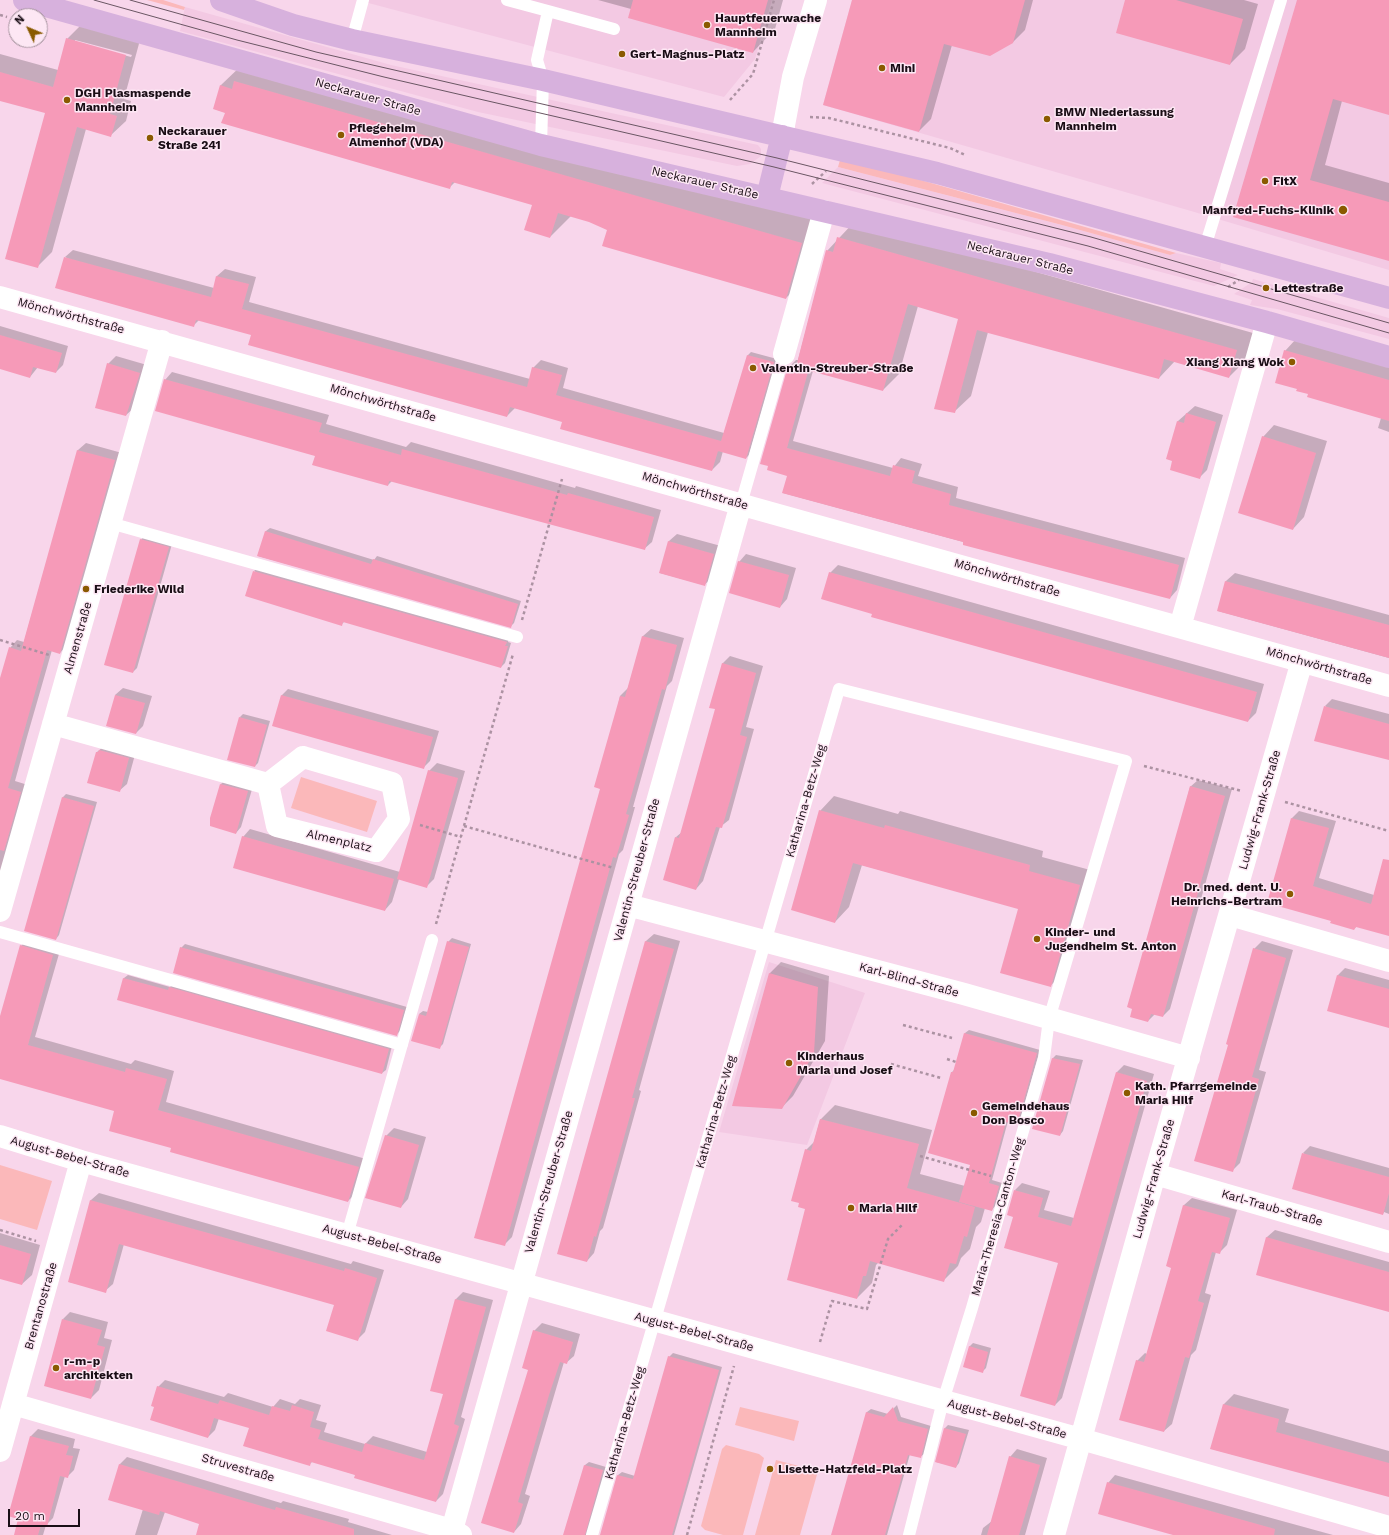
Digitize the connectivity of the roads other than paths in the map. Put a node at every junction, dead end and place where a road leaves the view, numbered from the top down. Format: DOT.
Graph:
graph roads {
  1 [pos="24,0"];
  2 [pos="221,0"];
  3 [pos="363,0"];
  4 [pos="507,0"];
  5 [pos="816,0"];
  6 [pos="1281,0"];
  7 [pos="548,11"];
  8 [pos="614,29"];
  9 [pos="352,40"];
  10 [pos="543,80"];
  11 [pos="782,136"];
  12 [pos="541,145"];
  13 [pos="767,197"];
  14 [pos="824,211"];
  15 [pos="1205,247"];
  16 [pos="0,297"];
  17 [pos="1389,298"];
  18 [pos="1267,322"];
  19 [pos="162,341"];
  20 [pos="784,354"];
  21 [pos="1389,357"];
  22 [pos="741,504"];
  23 [pos="110,523"];
  24 [pos="1180,627"];
  25 [pos="517,637"];
  26 [pos="1302,661"];
  27 [pos="1389,686"];
  28 [pos="839,689"];
  29 [pos="53,724"];
  30 [pos="268,784"];
  31 [pos="628,905"];
  32 [pos="0,911"];
  33 [pos="1230,915"];
  34 [pos="0,932"];
  35 [pos="432,940"];
  36 [pos="765,943"];
  37 [pos="1389,961"];
  38 [pos="1049,1019"];
  39 [pos="402,1045"];
  40 [pos="1189,1058"];
  41 [pos="0,1136"];
  42 [pos="81,1161"];
  43 [pos="1155,1174"];
  44 [pos="347,1235"];
  45 [pos="1389,1242"];
  46 [pos="521,1282"];
  47 [pos="655,1321"];
  48 [pos="943,1401"];
  49 [pos="13,1404"];
  50 [pos="1081,1438"];
  51 [pos="0,1451"];
  52 [pos="1389,1527"];
  53 [pos="457,1532"];
  54 [pos="592,1535"];
  55 [pos="909,1535"];
  56 [pos="1054,1535"];
  1 -- 12 [label="main road, Neckarauer Straße"];
  2 -- 9 [label="main road"];
  3 -- 9 [label="lane"];
  4 -- 7 [label="lane"];
  5 -- 11 [label="street"];
  6 -- 15 [label="lane"];
  7 -- 8 [label="lane"];
  7 -- 10 [label="lane"];
  9 -- 10 [label="main road"];
  10 -- 11 [label="main road"];
  10 -- 12 [label="lane"];
  11 -- 13 [label="main road"];
  11 -- 15 [label="main road"];
  12 -- 13 [label="main road, Neckarauer Straße"];
  13 -- 14 [label="main road, Neckarauer Straße"];
  14 -- 18 [label="main road, Neckarauer Straße"];
  14 -- 20 [label="street, Valentin-Streuber-Straße"];
  15 -- 17 [label="main road"];
  16 -- 19 [label="street, Mönchwörthstraße"];
  18 -- 21 [label="main road, Neckarauer Straße"];
  18 -- 24 [label="street"];
  19 -- 22 [label="street, Mönchwörthstraße"];
  19 -- 23 [label="street, Almenstraße"];
  20 -- 22 [label="lane, Valentin-Streuber-Straße"];
  22 -- 24 [label="street, Mönchwörthstraße"];
  22 -- 31 [label="street, Valentin-Streuber-Straße"];
  23 -- 25 [label="lane"];
  23 -- 29 [label="street, Almenstraße"];
  24 -- 26 [label="street, Mönchwörthstraße"];
  26 -- 27 [label="street, Mönchwörthstraße"];
  26 -- 33 [label="street, Ludwig-Frank-Straße"];
  28 -- 36 [label="lane, Katharina-Betz-Weg"];
  28 -- 38 [label="lane, Maria-Theresia-Canton-Weg"];
  29 -- 30 [label="street"];
  29 -- 32 [label="street, Almenstraße"];
  30 -- 30 [label="street, Almenplatz"];
  31 -- 36 [label="street, Karl-Blind-Straße"];
  31 -- 46 [label="street, Valentin-Streuber-Straße"];
  33 -- 37 [label="street"];
  33 -- 40 [label="street, Ludwig-Frank-Straße"];
  34 -- 39 [label="lane"];
  35 -- 39 [label="lane"];
  36 -- 38 [label="street, Karl-Blind-Straße"];
  36 -- 47 [label="lane, Katharina-Betz-Weg"];
  38 -- 40 [label="street, Karl-Blind-Straße"];
  38 -- 48 [label="lane, Maria-Theresia-Canton-Weg"];
  39 -- 44 [label="lane"];
  40 -- 43 [label="street, Ludwig-Frank-Straße"];
  41 -- 42 [label="street, August-Bebel-Straße"];
  42 -- 44 [label="street, August-Bebel-Straße"];
  42 -- 49 [label="street, Brentanostraße"];
  43 -- 45 [label="street, Karl-Traub-Straße"];
  43 -- 50 [label="street, Ludwig-Frank-Straße"];
  44 -- 46 [label="street, August-Bebel-Straße"];
  46 -- 47 [label="street, August-Bebel-Straße"];
  46 -- 53 [label="street, Valentin-Streuber-Straße"];
  47 -- 48 [label="street, August-Bebel-Straße"];
  47 -- 54 [label="lane, Katharina-Betz-Weg"];
  48 -- 50 [label="street, August-Bebel-Straße"];
  48 -- 55 [label="lane, Maria-Theresia-Canton-Weg"];
  49 -- 51 [label="street, Brentanostraße"];
  49 -- 53 [label="street, Struvestraße"];
  50 -- 52 [label="street, August-Bebel-Straße"];
  50 -- 56 [label="street, Ludwig-Frank-Straße"];
}
